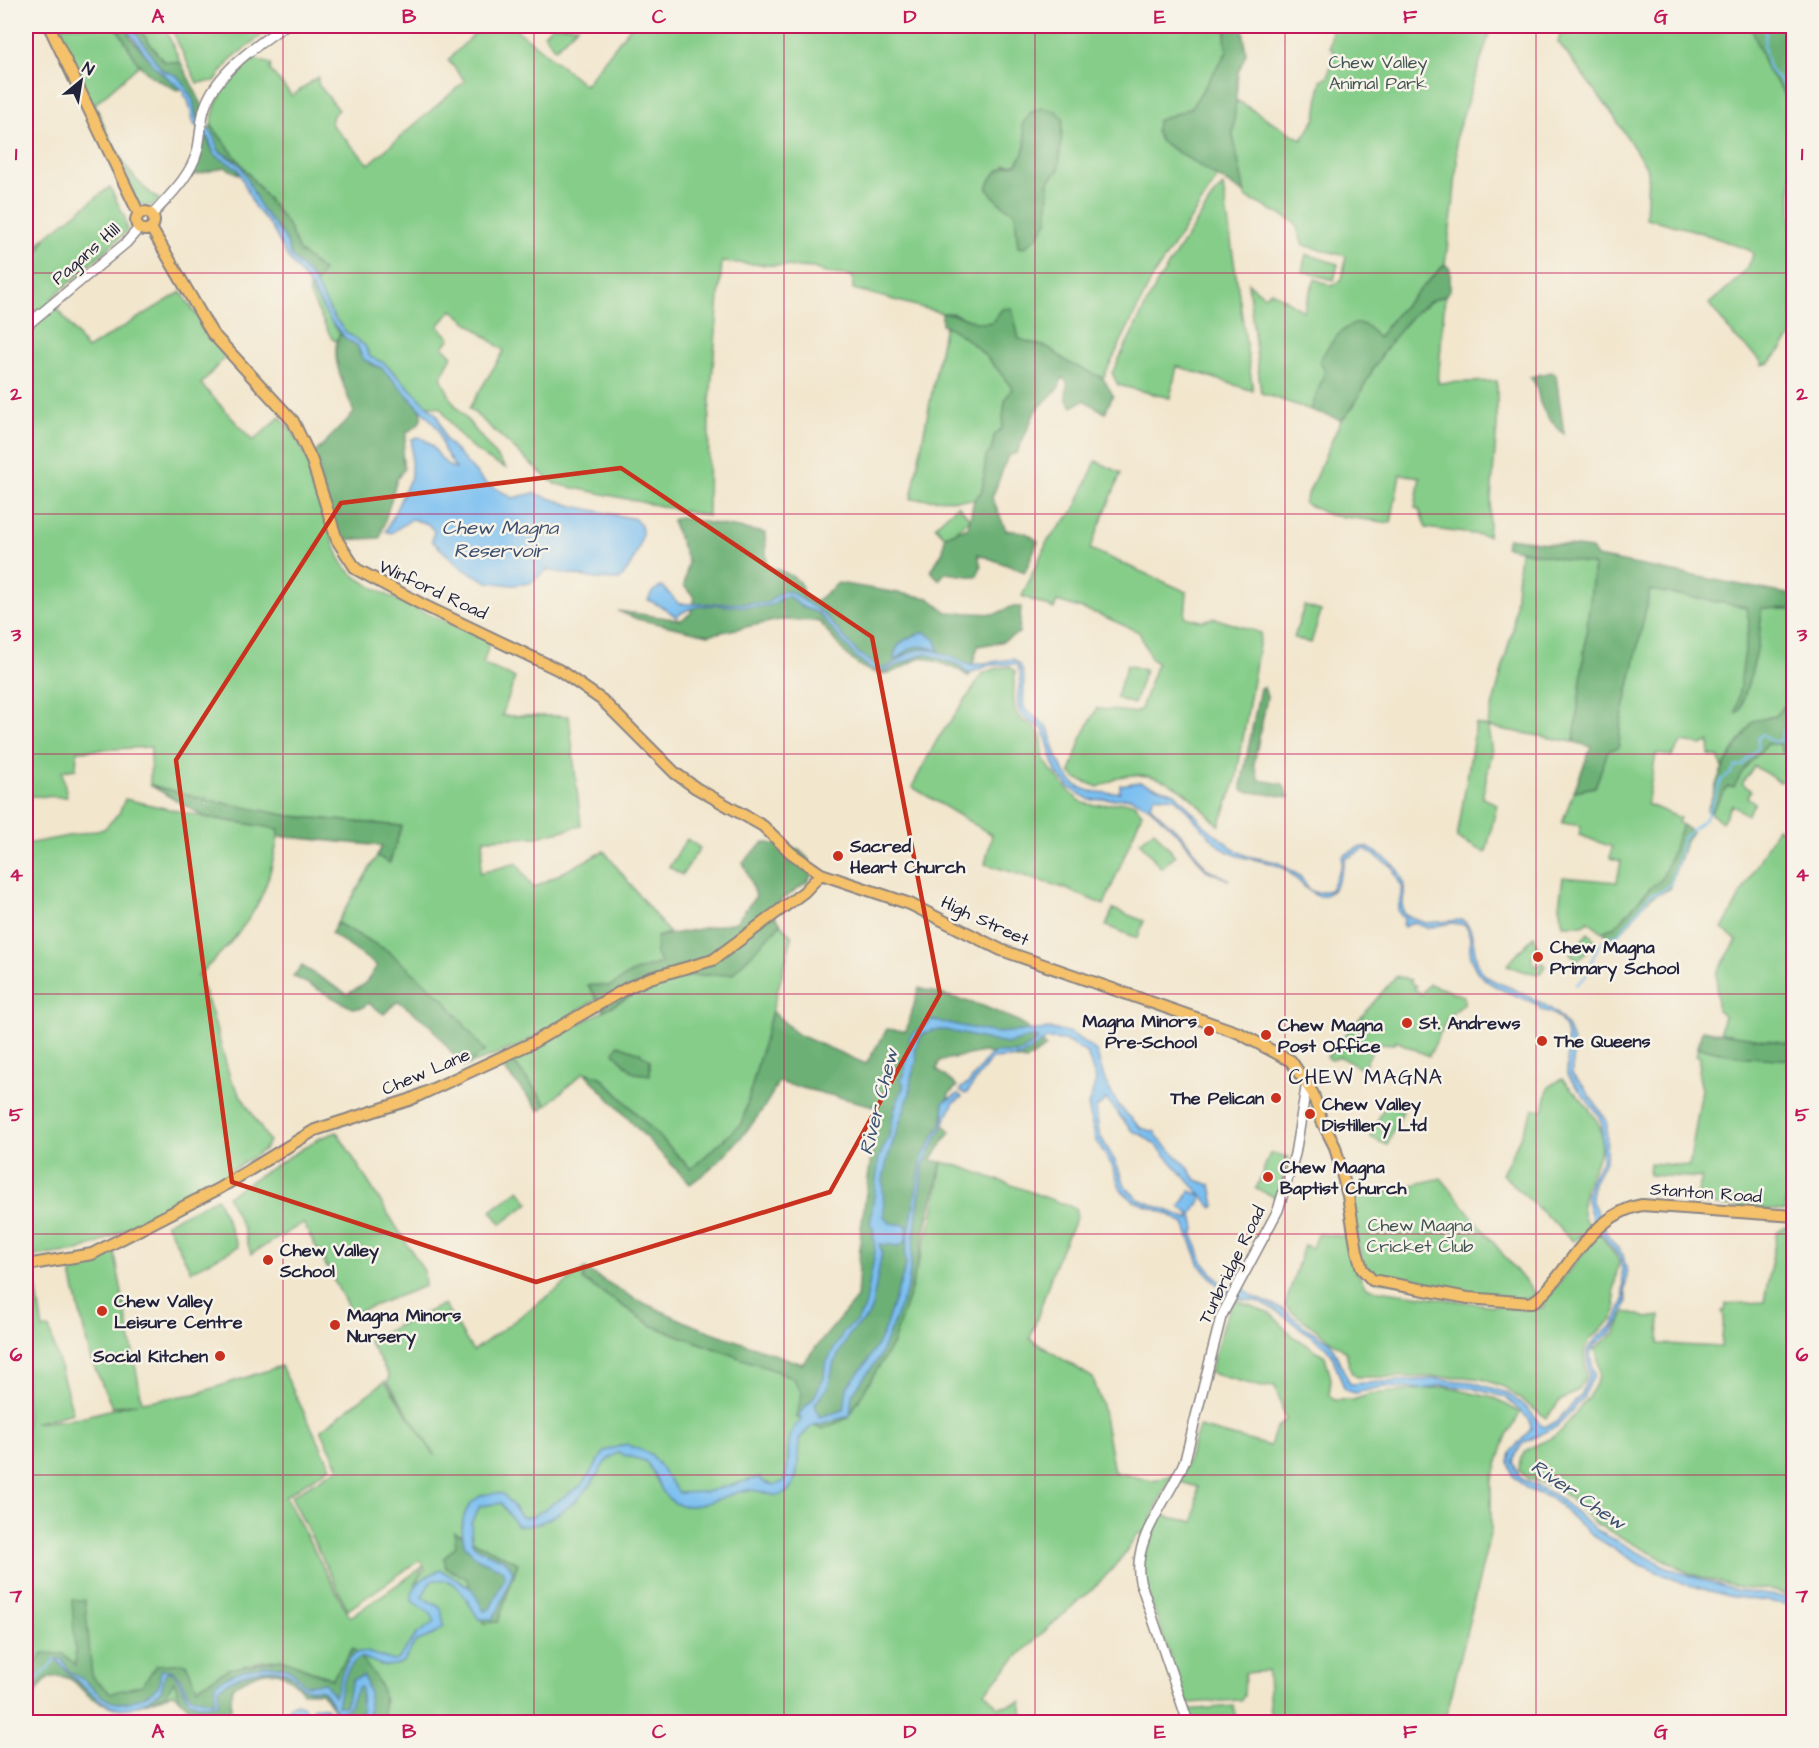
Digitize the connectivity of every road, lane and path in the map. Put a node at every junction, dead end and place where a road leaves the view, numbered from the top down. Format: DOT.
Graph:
graph roads {
  1 [pos="49,26"];
  2 [pos="284,26"];
  3 [pos="139,214"];
  4 [pos="152,215"];
  5 [pos="139,228"];
  6 [pos="151,228"];
  7 [pos="26,326"];
  8 [pos="821,874"];
  9 [pos="1307,1082"];
  10 [pos="1794,1216"];
  11 [pos="26,1265"];
  12 [pos="1372,1280"];
  13 [pos="1188,1722"];
  1 -- 3 [label="main road"];
  2 -- 4 [label="street"];
  3 -- 4 [label="main road"];
  3 -- 5 [label="main road"];
  4 -- 6 [label="main road"];
  5 -- 6 [label="main road"];
  5 -- 7 [label="street, Pagans Hill"];
  6 -- 8 [label="main road, Winford Road"];
  8 -- 9 [label="main road, High Street"];
  8 -- 11 [label="main road, Chew Lane"];
  9 -- 12 [label="main road, High Street"];
  9 -- 13 [label="street, Tunbridge Road"];
  10 -- 12 [label="main road, Stanton Road"];
}
